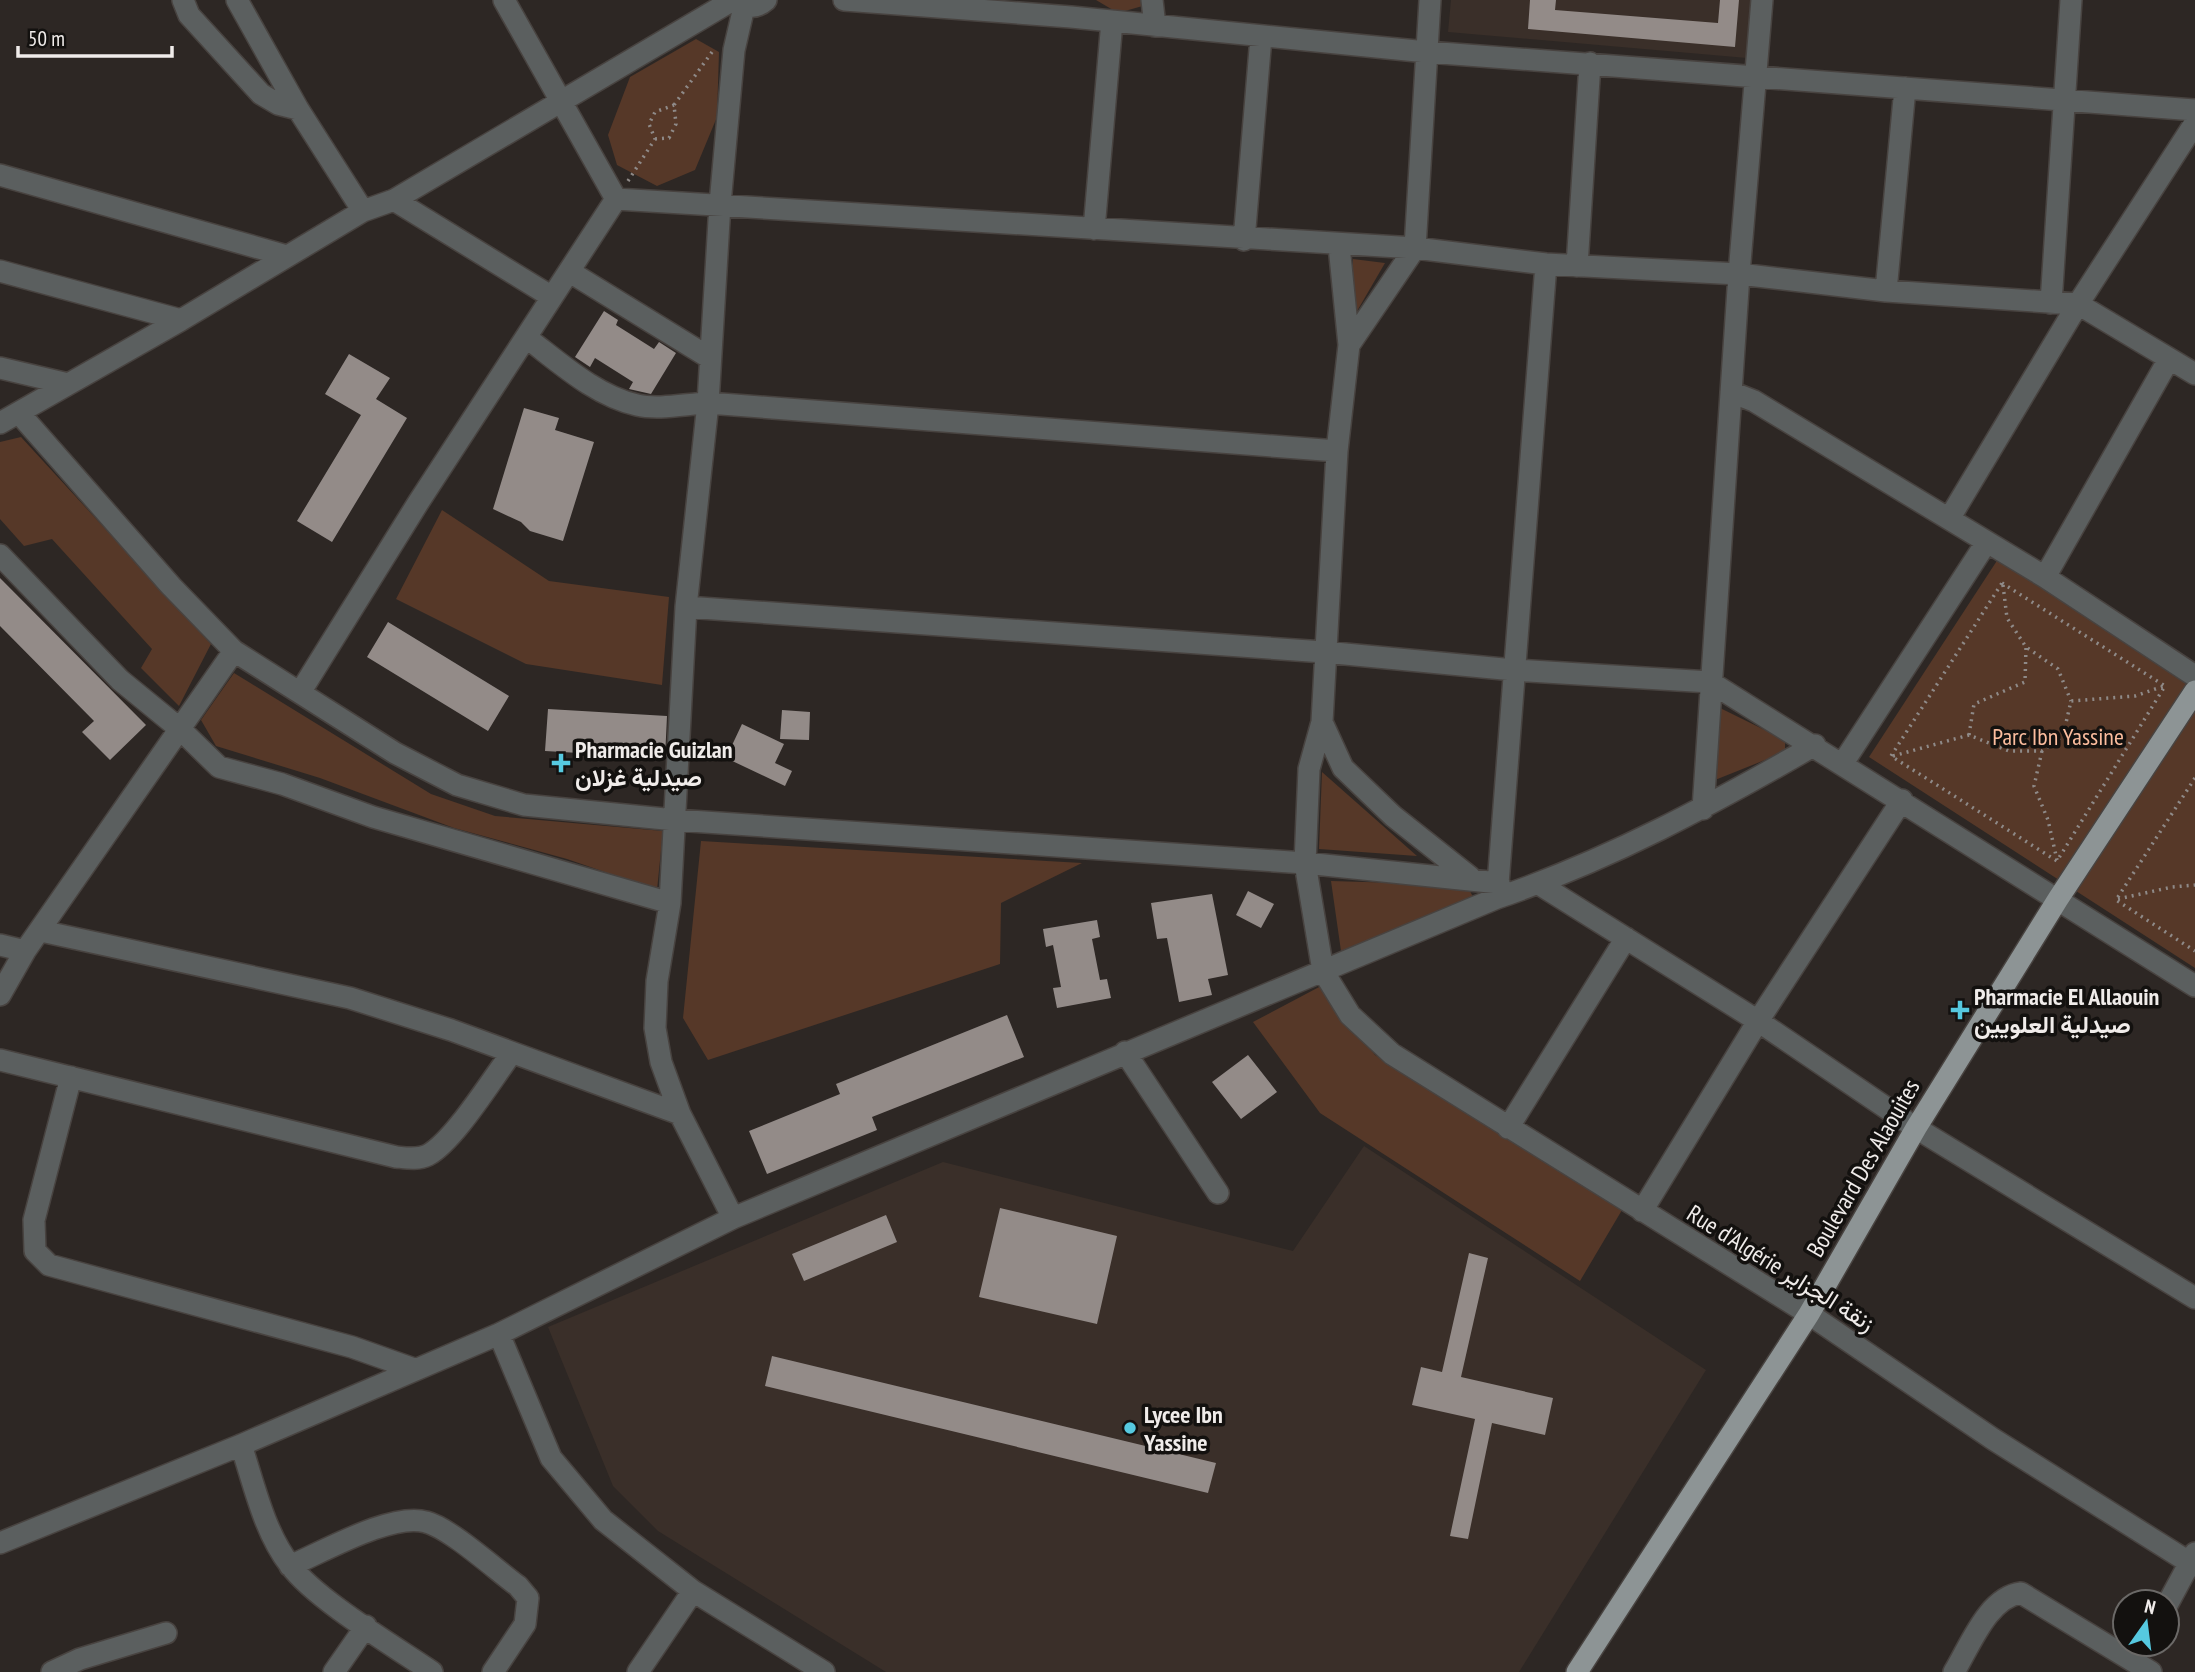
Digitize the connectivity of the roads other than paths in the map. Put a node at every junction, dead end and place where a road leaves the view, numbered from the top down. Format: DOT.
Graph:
graph roads {
  1 [pos="183,0"];
  2 [pos="237,0"];
  3 [pos="504,0"];
  4 [pos="766,0"];
  5 [pos="844,0"];
  6 [pos="1052,0"];
  7 [pos="1152,0"];
  8 [pos="1430,0"];
  9 [pos="1762,0"];
  10 [pos="2071,0"];
  11 [pos="737,2"];
  12 [pos="1071,17"];
  13 [pos="1112,21"];
  14 [pos="1155,26"];
  15 [pos="1261,37"];
  16 [pos="1427,52"];
  17 [pos="1590,63"];
  18 [pos="1757,75"];
  19 [pos="1905,88"];
  20 [pos="562,99"];
  21 [pos="2064,99"];
  22 [pos="298,109"];
  23 [pos="2195,110"];
  24 [pos="2195,123"];
  25 [pos="0,175"];
  26 [pos="616,199"];
  27 [pos="394,200"];
  28 [pos="720,204"];
  29 [pos="363,211"];
  30 [pos="1094,229"];
  31 [pos="1244,240"];
  32 [pos="1339,246"];
  33 [pos="1415,248"];
  34 [pos="286,256"];
  35 [pos="1546,264"];
  36 [pos="1577,266"];
  37 [pos="0,271"];
  38 [pos="570,272"];
  39 [pos="1739,274"];
  40 [pos="1886,291"];
  41 [pos="552,298"];
  42 [pos="2051,303"];
  43 [pos="2078,304"];
  44 [pos="181,320"];
  45 [pos="527,338"];
  46 [pos="1349,345"];
  47 [pos="710,358"];
  48 [pos="2169,359"];
  49 [pos="0,368"];
  50 [pos="2195,374"];
  51 [pos="68,384"];
  52 [pos="1731,392"];
  53 [pos="708,403"];
  54 [pos="9,418"];
  55 [pos="1337,451"];
  56 [pos="1949,519"];
  57 [pos="1986,543"];
  58 [pos="0,555"];
  59 [pos="2045,577"];
  60 [pos="686,607"];
  61 [pos="234,651"];
  62 [pos="1324,652"];
  63 [pos="1514,670"];
  64 [pos="2195,676"];
  65 [pos="1710,682"];
  66 [pos="301,691"];
  67 [pos="2195,691"];
  68 [pos="1322,722"];
  69 [pos="180,729"];
  70 [pos="1815,745"];
  71 [pos="1843,763"];
  72 [pos="1902,800"];
  73 [pos="1703,809"];
  74 [pos="675,820"];
  75 [pos="1305,863"];
  76 [pos="1471,878"];
  77 [pos="1539,884"];
  78 [pos="1498,891"];
  79 [pos="2058,899"];
  80 [pos="670,903"];
  81 [pos="41,931"];
  82 [pos="1626,938"];
  83 [pos="0,945"];
  84 [pos="25,951"];
  85 [pos="1324,971"];
  86 [pos="2195,986"];
  87 [pos="0,995"];
  88 [pos="1758,1021"];
  89 [pos="1125,1052"];
  90 [pos="511,1054"];
  91 [pos="0,1060"];
  92 [pos="71,1077"];
  93 [pos="680,1114"];
  94 [pos="1508,1128"];
  95 [pos="1916,1128"];
  96 [pos="1218,1193"];
  97 [pos="1642,1212"];
  98 [pos="733,1217"];
  99 [pos="2195,1298"];
  100 [pos="1809,1314"];
  101 [pos="499,1334"];
  102 [pos="414,1369"];
  103 [pos="241,1445"];
  104 [pos="0,1543"];
  105 [pos="2193,1560"];
  106 [pos="290,1566"];
  107 [pos="2177,1588"];
  108 [pos="693,1591"];
  109 [pos="366,1626"];
  110 [pos="166,1633"];
  111 [pos="2137,1662"];
  112 [pos="802,1666"];
  113 [pos="52,1672"];
  114 [pos="334,1672"];
  115 [pos="432,1672"];
  116 [pos="493,1672"];
  117 [pos="638,1672"];
  118 [pos="824,1672"];
  119 [pos="1577,1672"];
  120 [pos="1954,1672"];
  1 -- 22 [label="street"];
  2 -- 22 [label="street"];
  3 -- 20 [label="street"];
  4 -- 11 [label="street"];
  5 -- 12 [label="street"];
  6 -- 12 [label="street"];
  7 -- 14 [label="street"];
  8 -- 16 [label="street"];
  9 -- 18 [label="street"];
  10 -- 21 [label="street"];
  11 -- 20 [label="street"];
  11 -- 28 [label="street"];
  12 -- 13 [label="street"];
  13 -- 14 [label="street"];
  13 -- 30 [label="street"];
  14 -- 15 [label="street"];
  15 -- 16 [label="street"];
  15 -- 31 [label="street"];
  16 -- 17 [label="street"];
  16 -- 33 [label="street"];
  17 -- 18 [label="street"];
  17 -- 36 [label="street"];
  18 -- 19 [label="street"];
  18 -- 39 [label="street"];
  19 -- 21 [label="street"];
  19 -- 40 [label="street"];
  20 -- 26 [label="street"];
  20 -- 27 [label="street"];
  21 -- 23 [label="street"];
  21 -- 42 [label="street"];
  22 -- 29 [label="street"];
  24 -- 43 [label="street"];
  25 -- 34 [label="street"];
  26 -- 28 [label="street"];
  26 -- 38 [label="street"];
  27 -- 29 [label="street"];
  27 -- 41 [label="street"];
  28 -- 30 [label="street"];
  28 -- 47 [label="street"];
  29 -- 34 [label="street"];
  30 -- 31 [label="street"];
  31 -- 32 [label="street"];
  32 -- 33 [label="street"];
  32 -- 46 [label="street"];
  33 -- 35 [label="street"];
  33 -- 46 [label="street"];
  34 -- 44 [label="street"];
  35 -- 36 [label="street"];
  35 -- 63 [label="street"];
  36 -- 39 [label="street"];
  37 -- 44 [label="street"];
  38 -- 41 [label="street"];
  38 -- 47 [label="street"];
  39 -- 40 [label="street"];
  39 -- 52 [label="street"];
  40 -- 42 [label="street"];
  41 -- 45 [label="street"];
  42 -- 43 [label="street"];
  43 -- 48 [label="street"];
  43 -- 56 [label="street"];
  44 -- 51 [label="street"];
  45 -- 53 [label="street"];
  45 -- 66 [label="street"];
  46 -- 55 [label="street"];
  47 -- 53 [label="street"];
  48 -- 50 [label="street"];
  48 -- 59 [label="street"];
  49 -- 51 [label="street"];
  51 -- 54 [label="street"];
  52 -- 56 [label="street"];
  52 -- 65 [label="street"];
  53 -- 55 [label="street"];
  53 -- 60 [label="street"];
  54 -- 61 [label="street"];
  55 -- 62 [label="street"];
  56 -- 57 [label="street"];
  57 -- 59 [label="street"];
  57 -- 71 [label="street"];
  58 -- 69 [label="street"];
  59 -- 64 [label="street"];
  60 -- 62 [label="street"];
  60 -- 74 [label="street"];
  61 -- 66 [label="street"];
  61 -- 69 [label="street"];
  62 -- 63 [label="street"];
  62 -- 68 [label="street"];
  63 -- 65 [label="street"];
  63 -- 78 [label="street"];
  65 -- 70 [label="street"];
  65 -- 73 [label="street"];
  66 -- 74 [label="street"];
  67 -- 79 [label="main road, Boulevard Des Alaouites"];
  68 -- 75 [label="street"];
  68 -- 76 [label="street"];
  69 -- 80 [label="street"];
  69 -- 81 [label="street"];
  70 -- 71 [label="street"];
  70 -- 73 [label="street"];
  71 -- 72 [label="street"];
  72 -- 79 [label="street"];
  72 -- 88 [label="street"];
  73 -- 77 [label="street"];
  74 -- 75 [label="street"];
  74 -- 80 [label="street"];
  75 -- 76 [label="street"];
  75 -- 85 [label="street"];
  76 -- 78 [label="street"];
  77 -- 78 [label="street"];
  77 -- 82 [label="street"];
  78 -- 85 [label="street"];
  79 -- 86 [label="street"];
  79 -- 95 [label="main road, Boulevard Des Alaouites"];
  80 -- 93 [label="street"];
  81 -- 84 [label="street"];
  81 -- 90 [label="street"];
  82 -- 88 [label="street"];
  82 -- 94 [label="street"];
  83 -- 84 [label="street"];
  84 -- 87 [label="street"];
  85 -- 89 [label="street"];
  85 -- 94 [label="street, Rue d'Algérie زنقة الجزاير"];
  88 -- 95 [label="street"];
  88 -- 97 [label="street"];
  89 -- 96 [label="street"];
  89 -- 98 [label="street"];
  90 -- 92 [label="street"];
  90 -- 93 [label="street"];
  91 -- 92 [label="street"];
  92 -- 102 [label="street"];
  93 -- 98 [label="street"];
  94 -- 97 [label="street, Rue d'Algérie زنقة الجزاير"];
  95 -- 99 [label="street"];
  95 -- 100 [label="main road, Boulevard Des Alaouites"];
  97 -- 100 [label="street, Rue d'Algérie زنقة الجزاير"];
  98 -- 101 [label="street"];
  100 -- 105 [label="street, Rue d'Algérie زنقة الجزاير"];
  100 -- 119 [label="main road, Boulevard Des Alaouites"];
  101 -- 102 [label="street"];
  101 -- 108 [label="street"];
  102 -- 103 [label="street"];
  103 -- 104 [label="street"];
  103 -- 106 [label="street"];
  105 -- 107 [label="street"];
  106 -- 109 [label="street"];
  106 -- 116 [label="street"];
  108 -- 112 [label="street"];
  108 -- 117 [label="street"];
  109 -- 114 [label="street"];
  109 -- 115 [label="street"];
  110 -- 113 [label="street"];
  111 -- 120 [label="street"];
  112 -- 118 [label="street"];
}
